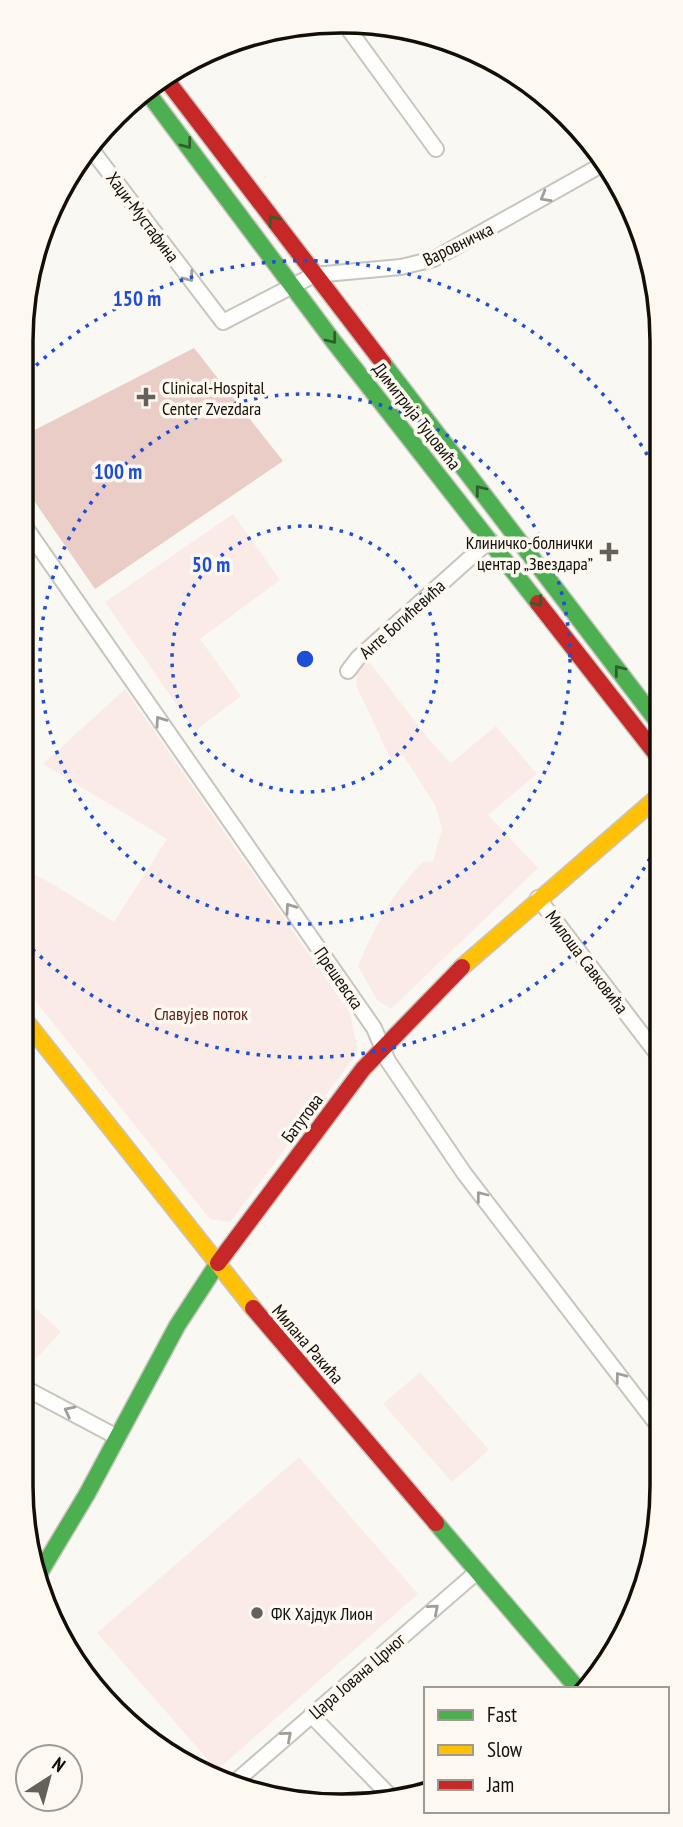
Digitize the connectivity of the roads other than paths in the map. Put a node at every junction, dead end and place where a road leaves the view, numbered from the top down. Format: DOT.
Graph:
graph roads {
  1 [pos="352,33"];
  2 [pos="170,85"];
  3 [pos="152,99"];
  4 [pos="436,149"];
  5 [pos="96,155"];
  6 [pos="596,168"];
  7 [pos="314,275"];
  8 [pos="290,285"];
  9 [pos="223,322"];
  10 [pos="33,539"];
  11 [pos="490,540"];
  12 [pos="348,671"];
  13 [pos="650,711"];
  14 [pos="650,745"];
  15 [pos="650,803"];
  16 [pos="538,898"];
  17 [pos="33,1030"];
  18 [pos="650,1045"];
  19 [pos="382,1046"];
  20 [pos="216,1265"];
  21 [pos="33,1392"];
  22 [pos="650,1415"];
  23 [pos="117,1437"];
  24 [pos="61,1534"];
  25 [pos="41,1554"];
  26 [pos="44,1565"];
  27 [pos="478,1571"];
  28 [pos="575,1686"];
  29 [pos="311,1715"];
  30 [pos="241,1777"];
  31 [pos="385,1791"];
  1 -- 4 [label="street"];
  7 -- 2 [label="main road, Димитрија Туцовића, one-way"];
  3 -- 8 [label="main road, Димитрија Туцовића, one-way"];
  5 -- 9 [label="street, Хаџи-Мустафина, one-way"];
  6 -- 7 [label="street, Варовничка, one-way"];
  7 -- 8 [label="street, Варовничка"];
  13 -- 7 [label="main road, Димитрија Туцовића, one-way"];
  8 -- 9 [label="street, Варовничка"];
  8 -- 11 [label="main road, Димитрија Туцовића, one-way"];
  19 -- 10 [label="street, Прешевска, one-way"];
  11 -- 12 [label="street, Анте Богићевића"];
  11 -- 14 [label="main road, Димитрија Туцовића, one-way"];
  15 -- 16 [label="main road, Батутова"];
  16 -- 18 [label="street, Милоша Савковића"];
  16 -- 19 [label="main road, Батутова"];
  17 -- 20 [label="main road, Милана Ракића"];
  19 -- 20 [label="main road, Батутова"];
  22 -- 19 [label="street, Прешевска, one-way"];
  20 -- 23 [label="main road, Батутова"];
  20 -- 27 [label="main road, Милана Ракића"];
  23 -- 21 [label="street, one-way"];
  23 -- 24 [label="main road, Батутова"];
  24 -- 25 [label="main road, Батутова"];
  24 -- 26 [label="main road, Батутова"];
  27 -- 28 [label="main road, Милана Ракића"];
  29 -- 27 [label="street, Цара Јована Црног, one-way"];
  30 -- 29 [label="street, Цара Јована Црног, one-way"];
  29 -- 31 [label="street"];
}
